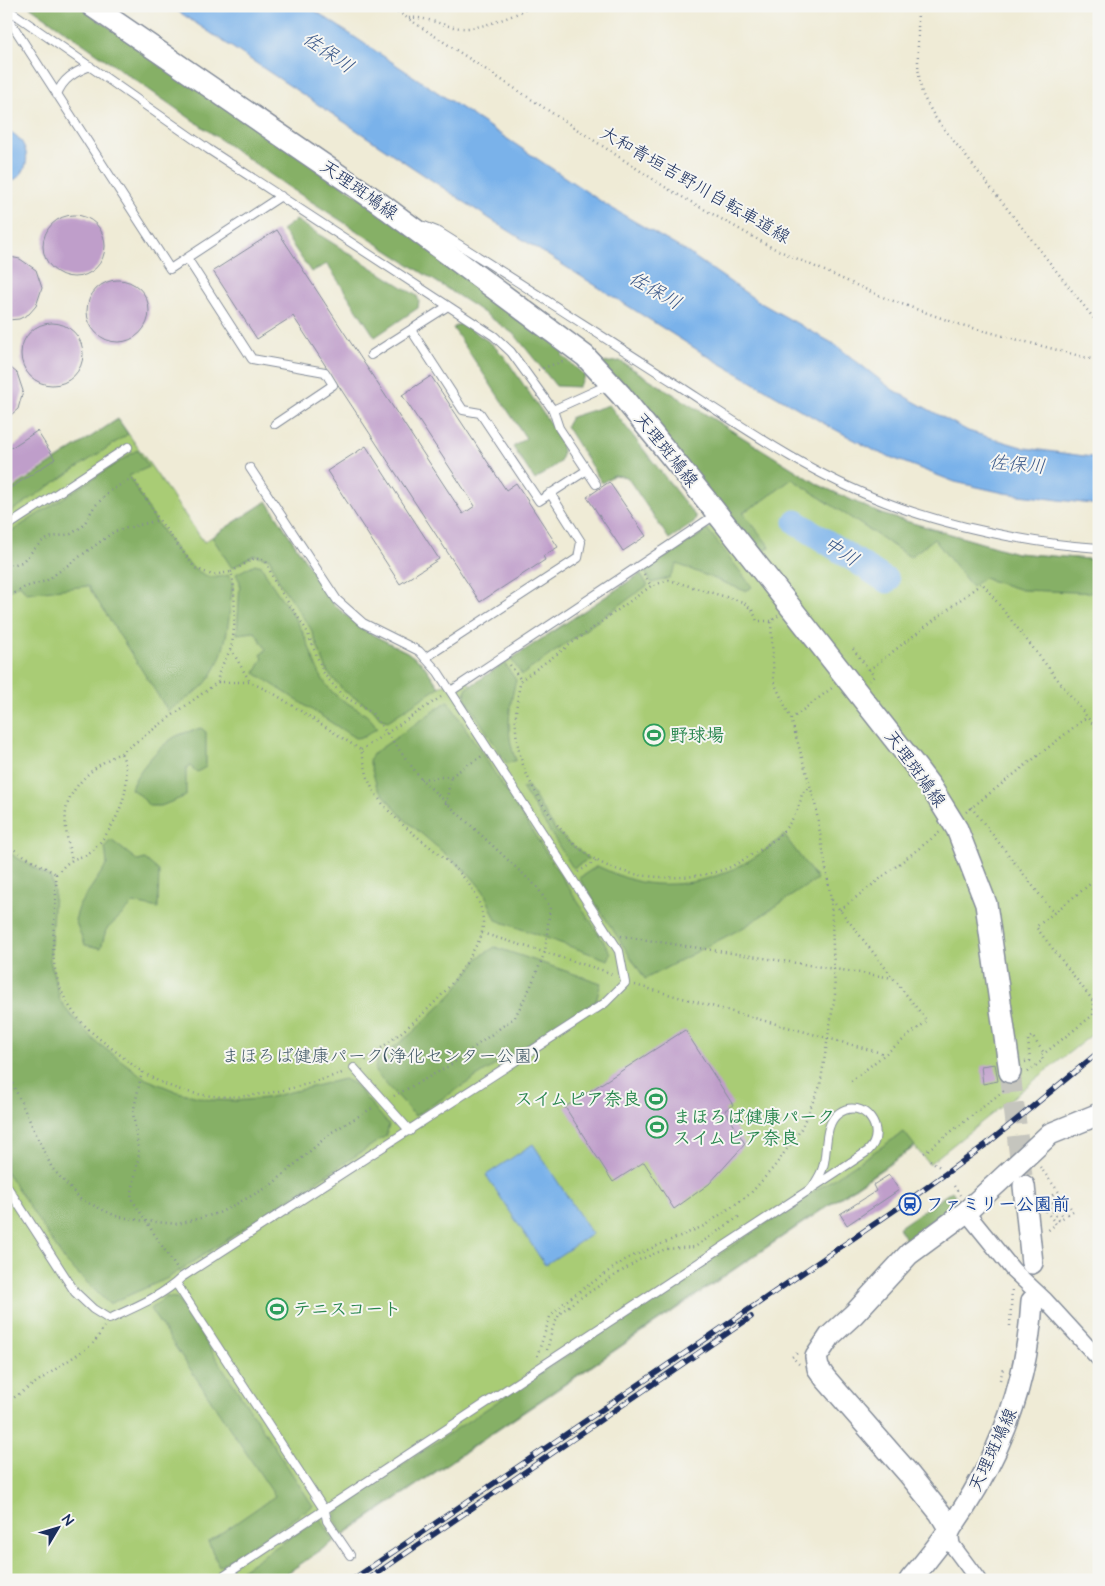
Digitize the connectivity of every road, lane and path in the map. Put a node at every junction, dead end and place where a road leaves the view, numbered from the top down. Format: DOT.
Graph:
graph roads {
  1 [pos="92,6"];
  2 [pos="389,6"];
  3 [pos="532,6"];
  4 [pos="917,6"];
  5 [pos="6,8"];
  6 [pos="6,15"];
  7 [pos="407,18"];
  8 [pos="90,66"];
  9 [pos="57,95"];
  10 [pos="281,196"];
  11 [pos="390,211"];
  12 [pos="187,258"];
  13 [pos="448,306"];
  14 [pos="1099,325"];
  15 [pos="411,330"];
  16 [pos="371,355"];
  17 [pos="1099,361"];
  18 [pos="610,384"];
  19 [pos="553,410"];
  20 [pos="276,424"];
  21 [pos="128,447"];
  22 [pos="250,468"];
  23 [pos="586,470"];
  24 [pos="596,484"];
  25 [pos="550,494"];
  26 [pos="717,514"];
  27 [pos="159,520"];
  28 [pos="6,527"];
  29 [pos="1099,548"];
  30 [pos="6,567"];
  31 [pos="231,572"];
  32 [pos="6,598"];
  33 [pos="780,615"];
  34 [pos="771,622"];
  35 [pos="231,649"];
  36 [pos="853,649"];
  37 [pos="503,656"];
  38 [pos="425,658"];
  39 [pos="869,670"];
  40 [pos="874,676"];
  41 [pos="521,680"];
  42 [pos="218,682"];
  43 [pos="250,682"];
  44 [pos="836,685"];
  45 [pos="450,691"];
  46 [pos="1087,716"];
  47 [pos="791,719"];
  48 [pos="386,732"];
  49 [pos="1099,732"];
  50 [pos="361,750"];
  51 [pos="489,751"];
  52 [pos="120,753"];
  53 [pos="451,776"];
  54 [pos="420,779"];
  55 [pos="811,787"];
  56 [pos="446,804"];
  57 [pos="971,807"];
  58 [pos="960,816"];
  59 [pos="945,828"];
  60 [pos="6,845"];
  61 [pos="72,860"];
  62 [pos="596,861"];
  63 [pos="56,874"];
  64 [pos="571,877"];
  65 [pos="1099,877"];
  66 [pos="832,899"];
  67 [pos="840,910"];
  68 [pos="1054,913"];
  69 [pos="482,933"];
  70 [pos="608,934"];
  71 [pos="545,952"];
  72 [pos="834,969"];
  73 [pos="893,978"];
  74 [pos="625,983"];
  75 [pos="827,1038"];
  76 [pos="1044,1053"];
  77 [pos="885,1054"];
  78 [pos="354,1068"];
  79 [pos="6,1070"];
  80 [pos="142,1072"];
  81 [pos="1017,1074"];
  82 [pos="850,1082"];
  83 [pos="383,1102"];
  84 [pos="1099,1114"];
  85 [pos="410,1131"];
  86 [pos="924,1153"];
  87 [pos="930,1160"];
  88 [pos="1036,1162"];
  89 [pos="941,1168"];
  90 [pos="6,1185"];
  91 [pos="1024,1186"];
  92 [pos="812,1188"];
  93 [pos="966,1212"];
  94 [pos="740,1216"];
  95 [pos="144,1221"];
  96 [pos="1040,1237"];
  97 [pos="1023,1267"];
  98 [pos="179,1280"];
  99 [pos="1032,1301"];
  100 [pos="109,1319"];
  101 [pos="1010,1332"];
  102 [pos="536,1358"];
  103 [pos="1099,1359"];
  104 [pos="1005,1361"];
  105 [pos="534,1372"];
  106 [pos="1000,1380"];
  107 [pos="6,1403"];
  108 [pos="325,1510"];
  109 [pos="950,1530"];
  110 [pos="350,1555"];
  111 [pos="218,1580"];
  112 [pos="910,1580"];
  113 [pos="978,1580"];
  1 -- 11 [label="main road, 天理斑鳩線"];
  2 -- 7 [label="path, 大和青垣吉野川自転車道線"];
  3 -- 7 [label="path"];
  4 -- 14 [label="path"];
  5 -- 8 [label="lane"];
  6 -- 9 [label="lane"];
  7 -- 17 [label="path, 大和青垣吉野川自転車道線"];
  8 -- 9 [label="lane"];
  8 -- 10 [label="lane"];
  9 -- 12 [label="lane"];
  10 -- 12 [label="lane"];
  10 -- 13 [label="lane"];
  11 -- 18 [label="main road, 天理斑鳩線"];
  11 -- 29 [label="lane"];
  12 -- 20 [label="lane"];
  13 -- 15 [label="lane"];
  13 -- 19 [label="lane"];
  15 -- 16 [label="lane"];
  15 -- 25 [label="lane"];
  18 -- 19 [label="lane"];
  18 -- 26 [label="main road, 天理斑鳩線"];
  19 -- 23 [label="lane"];
  21 -- 28 [label="lane"];
  22 -- 38 [label="lane"];
  23 -- 24 [label="lane"];
  23 -- 25 [label="lane"];
  25 -- 38 [label="lane"];
  26 -- 37 [label="lane"];
  26 -- 81 [label="main road, 天理斑鳩線"];
  27 -- 30 [label="path"];
  27 -- 31 [label="path"];
  27 -- 32 [label="path"];
  31 -- 35 [label="path"];
  31 -- 48 [label="path"];
  33 -- 34 [label="path"];
  34 -- 41 [label="path"];
  34 -- 47 [label="path"];
  35 -- 42 [label="path"];
  35 -- 43 [label="path"];
  36 -- 39 [label="path"];
  37 -- 41 [label="path"];
  37 -- 45 [label="lane"];
  38 -- 45 [label="lane"];
  39 -- 40 [label="path"];
  39 -- 46 [label="path"];
  41 -- 62 [label="path"];
  42 -- 43 [label="path"];
  42 -- 52 [label="path"];
  43 -- 50 [label="path"];
  44 -- 47 [label="path"];
  45 -- 48 [label="path"];
  45 -- 51 [label="lane"];
  46 -- 49 [label="path"];
  46 -- 57 [label="path"];
  47 -- 55 [label="path"];
  48 -- 50 [label="path"];
  48 -- 54 [label="path"];
  50 -- 69 [label="path"];
  51 -- 53 [label="path"];
  51 -- 64 [label="lane"];
  52 -- 61 [label="path"];
  52 -- 61 [label="path"];
  53 -- 54 [label="path"];
  53 -- 56 [label="path"];
  54 -- 56 [label="path"];
  55 -- 62 [label="path"];
  55 -- 66 [label="path"];
  56 -- 71 [label="path"];
  57 -- 58 [label="path"];
  57 -- 68 [label="path"];
  59 -- 67 [label="path"];
  60 -- 63 [label="path"];
  61 -- 63 [label="path"];
  62 -- 64 [label="path"];
  63 -- 80 [label="path"];
  64 -- 70 [label="lane"];
  65 -- 68 [label="path"];
  66 -- 67 [label="path"];
  66 -- 72 [label="path"];
  67 -- 73 [label="path"];
  68 -- 76 [label="path"];
  69 -- 71 [label="path"];
  69 -- 78 [label="path"];
  70 -- 72 [label="path"];
  70 -- 74 [label="lane"];
  71 -- 74 [label="path"];
  71 -- 83 [label="path"];
  72 -- 73 [label="path"];
  72 -- 75 [label="path"];
  73 -- 77 [label="path"];
  74 -- 75 [label="path"];
  74 -- 85 [label="lane"];
  75 -- 77 [label="path"];
  75 -- 102 [label="path"];
  76 -- 81 [label="path"];
  76 -- 81 [label="path"];
  77 -- 82 [label="path"];
  78 -- 80 [label="path"];
  78 -- 83 [label="lane"];
  79 -- 95 [label="path"];
  80 -- 95 [label="path"];
  81 -- 86 [label="path"];
  83 -- 85 [label="lane"];
  83 -- 95 [label="path"];
  84 -- 93 [label="main road"];
  85 -- 98 [label="lane"];
  87 -- 89 [label="path"];
  88 -- 96 [label="path"];
  90 -- 100 [label="lane"];
  91 -- 97 [label="main road"];
  92 -- 92 [label="lane"];
  92 -- 105 [label="lane"];
  93 -- 97 [label="street"];
  93 -- 109 [label="main road"];
  94 -- 105 [label="path"];
  95 -- 98 [label="path"];
  97 -- 101 [label="path"];
  97 -- 103 [label="street"];
  98 -- 100 [label="lane"];
  98 -- 108 [label="lane"];
  99 -- 109 [label="main road, 天理斑鳩線"];
  100 -- 107 [label="path"];
  104 -- 106 [label="path"];
  105 -- 108 [label="lane"];
  108 -- 110 [label="lane"];
  108 -- 111 [label="lane"];
  109 -- 112 [label="main road, 天理斑鳩線"];
  109 -- 113 [label="street"];
}
